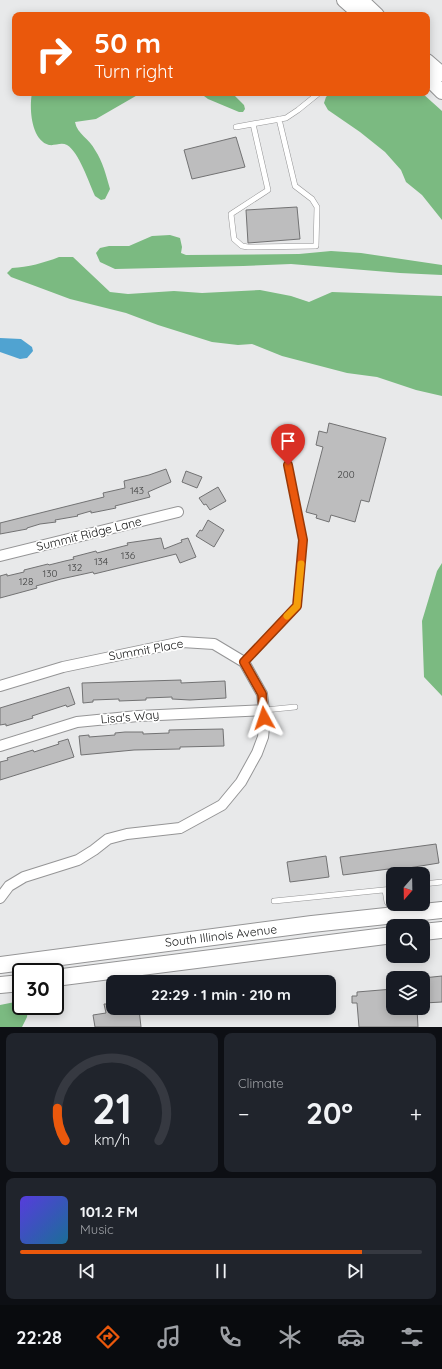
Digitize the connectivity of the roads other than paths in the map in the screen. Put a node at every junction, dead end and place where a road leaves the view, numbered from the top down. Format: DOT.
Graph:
graph roads {
  1 [pos="344,0"];
  2 [pos="361,0"];
  3 [pos="358,12"];
  4 [pos="374,12"];
  5 [pos="430,64"];
  6 [pos="442,74"];
  7 [pos="430,80"];
  8 [pos="442,92"];
  9 [pos="314,96"];
  10 [pos="279,119"];
  11 [pos="253,124"];
  12 [pos="236,127"];
  13 [pos="285,449"];
  14 [pos="178,512"];
  15 [pos="0,556"];
  16 [pos="244,662"];
  17 [pos="0,686"];
  18 [pos="295,707"];
  19 [pos="264,710"];
  20 [pos="0,746"];
  21 [pos="442,882"];
  22 [pos="430,883"];
  23 [pos="386,890"];
  24 [pos="0,898"];
  25 [pos="274,901"];
  26 [pos="442,910"];
  27 [pos="397,915"];
  28 [pos="442,930"];
  29 [pos="430,931"];
  30 [pos="386,936"];
  31 [pos="0,966"];
  32 [pos="64,977"];
  33 [pos="12,983"];
  34 [pos="0,985"];
  1 -- 3 [label="main road"];
  2 -- 4 [label="main road"];
  5 -- 6 [label="main road"];
  7 -- 8 [label="main road"];
  9 -- 10 [label="lane"];
  10 -- 11 [label="lane"];
  10 -- 11 [label="lane"];
  11 -- 12 [label="lane"];
  13 -- 16 [label="lane"];
  14 -- 15 [label="street, Summit Ridge Lane"];
  16 -- 17 [label="street, Summit Place"];
  16 -- 19 [label="street, Summit Place"];
  18 -- 19 [label="lane"];
  19 -- 20 [label="street, Lisa's Way"];
  19 -- 24 [label="street, Summit Place"];
  21 -- 22 [label="lane"];
  23 -- 25 [label="lane"];
  26 -- 27 [label="highway, South Illinois Avenue"];
  27 -- 31 [label="highway, South Illinois Avenue"];
  28 -- 29 [label="highway"];
  30 -- 32 [label="highway, South Illinois Avenue"];
  33 -- 34 [label="highway"];
}
